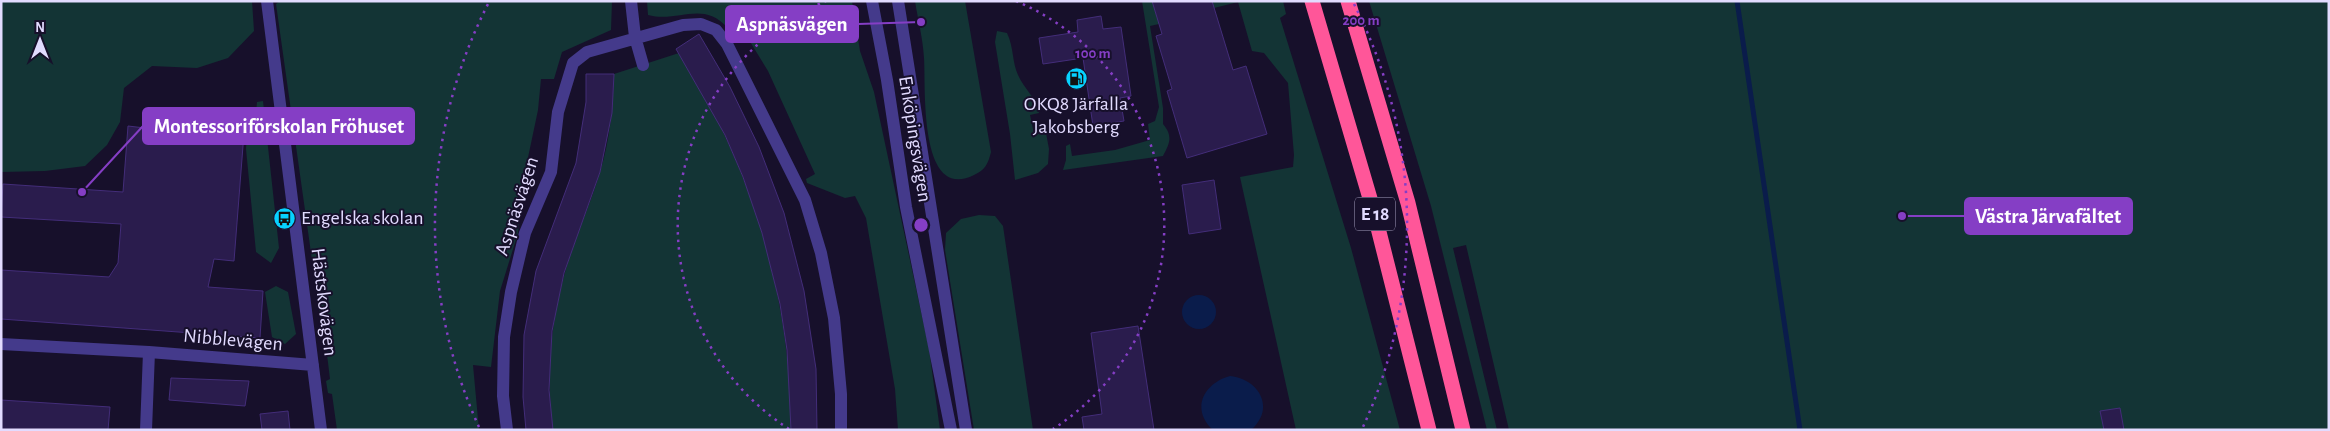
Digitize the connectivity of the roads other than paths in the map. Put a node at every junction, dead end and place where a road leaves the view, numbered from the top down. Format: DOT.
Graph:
graph roads {
  1 [pos="267,1"];
  2 [pos="631,1"];
  3 [pos="872,1"];
  4 [pos="898,1"];
  5 [pos="1312,1"];
  6 [pos="1348,1"];
  7 [pos="635,37"];
  8 [pos="643,65"];
  9 [pos="1,344"];
  10 [pos="149,352"];
  11 [pos="313,366"];
  12 [pos="146,430"];
  13 [pos="320,430"];
  14 [pos="507,430"];
  15 [pos="840,430"];
  16 [pos="951,430"];
  17 [pos="966,430"];
  18 [pos="1428,430"];
  19 [pos="1463,430"];
  1 -- 11 [label="street, Hästskovägen"];
  2 -- 7 [label="street"];
  3 -- 16 [label="street, Enköpingsvägen"];
  4 -- 17 [label="street, Enköpingsvägen"];
  5 -- 18 [label="highway, E 18"];
  6 -- 19 [label="highway, E 18"];
  7 -- 8 [label="street"];
  7 -- 14 [label="street, Aspnäsvägen"];
  7 -- 15 [label="street, Aspnäsvägen"];
  9 -- 10 [label="street, Nibblevägen"];
  10 -- 11 [label="street, Nibblevägen"];
  10 -- 12 [label="street"];
  11 -- 13 [label="street, Hästskovägen"];
}
